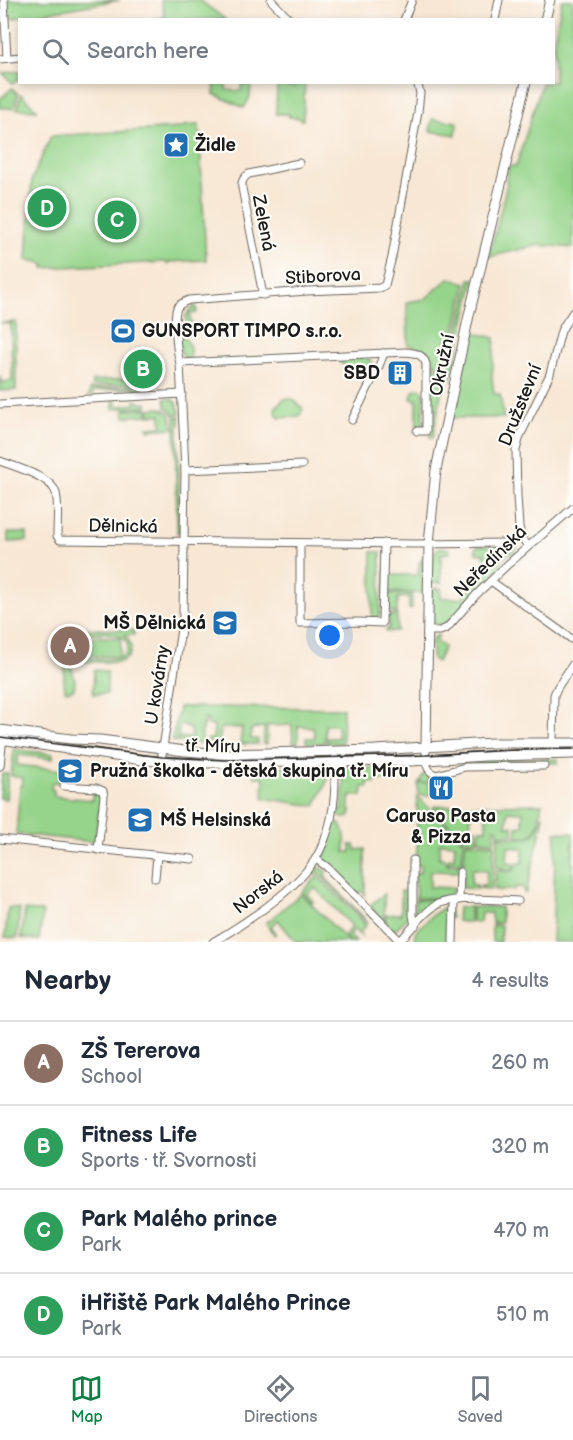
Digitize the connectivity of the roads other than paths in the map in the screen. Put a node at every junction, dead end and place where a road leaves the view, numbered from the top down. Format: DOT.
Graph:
graph roads {
  1 [pos="4,0"];
  2 [pos="271,0"];
  3 [pos="412,0"];
  4 [pos="499,0"];
  5 [pos="544,0"];
  6 [pos="550,0"];
  7 [pos="288,18"];
  8 [pos="405,18"];
  9 [pos="495,18"];
  10 [pos="540,18"];
  11 [pos="546,18"];
  12 [pos="4,58"];
  13 [pos="418,84"];
  14 [pos="526,84"];
  15 [pos="299,163"];
  16 [pos="263,295"];
  17 [pos="573,312"];
  18 [pos="384,353"];
  19 [pos="177,354"];
  20 [pos="180,363"];
  21 [pos="182,394"];
  22 [pos="0,404"];
  23 [pos="352,420"];
  24 [pos="417,431"];
  25 [pos="0,461"];
  26 [pos="302,465"];
  27 [pos="185,470"];
  28 [pos="573,508"];
  29 [pos="185,542"];
  30 [pos="300,543"];
  31 [pos="384,543"];
  32 [pos="506,543"];
  33 [pos="429,544"];
  34 [pos="528,546"];
  35 [pos="491,580"];
  36 [pos="428,631"];
  37 [pos="573,640"];
  38 [pos="573,664"];
  39 [pos="2,735"];
  40 [pos="554,743"];
  41 [pos="573,743"];
  42 [pos="163,748"];
  43 [pos="426,748"];
  44 [pos="573,754"];
  45 [pos="335,756"];
  46 [pos="426,759"];
  47 [pos="161,761"];
  48 [pos="0,766"];
  49 [pos="544,766"];
  50 [pos="64,786"];
  51 [pos="0,839"];
  52 [pos="98,850"];
  53 [pos="157,856"];
  54 [pos="316,859"];
  55 [pos="192,860"];
  56 [pos="413,860"];
  57 [pos="460,872"];
  58 [pos="155,878"];
  59 [pos="456,901"];
  60 [pos="518,901"];
  61 [pos="415,926"];
  62 [pos="399,941"];
  63 [pos="213,942"];
  64 [pos="453,942"];
  1 -- 12 [label="street"];
  2 -- 7 [label="street"];
  3 -- 8 [label="street"];
  4 -- 9 [label="street"];
  5 -- 10 [label="main road"];
  6 -- 11 [label="main road"];
  13 -- 16 [label="street, Stiborova"];
  14 -- 33 [label="main road, Okružní"];
  15 -- 16 [label="street, Zelená"];
  16 -- 19 [label="street, Stiborova"];
  17 -- 34 [label="street, Družstevní"];
  18 -- 20 [label="street"];
  18 -- 23 [label="street"];
  18 -- 24 [label="street"];
  19 -- 20 [label="street, U kovárny"];
  20 -- 21 [label="street, U kovárny"];
  21 -- 22 [label="street"];
  21 -- 27 [label="street, U kovárny"];
  25 -- 29 [label="street, Dělnická"];
  26 -- 27 [label="street"];
  27 -- 29 [label="street, U kovárny"];
  28 -- 34 [label="street, Neředínská"];
  29 -- 30 [label="street, Dělnická"];
  29 -- 42 [label="street, U kovárny"];
  30 -- 31 [label="street, Dělnická"];
  30 -- 31 [label="street"];
  31 -- 33 [label="street, Dělnická"];
  32 -- 33 [label="street, Dělnická"];
  33 -- 36 [label="main road, Okružní"];
  34 -- 35 [label="street, Neředínská"];
  35 -- 36 [label="street, Neředínská"];
  35 -- 37 [label="street"];
  36 -- 43 [label="main road, Okružní"];
  38 -- 40 [label="street"];
  39 -- 42 [label="main road, tř. Míru"];
  39 -- 47 [label="main road, tř. Míru"];
  39 -- 48 [label="street"];
  40 -- 41 [label="main road, tř. Míru"];
  40 -- 43 [label="main road, tř. Míru"];
  42 -- 45 [label="main road, tř. Míru"];
  42 -- 47 [label="street, U kovárny"];
  43 -- 45 [label="main road, tř. Míru"];
  43 -- 46 [label="street"];
  44 -- 46 [label="main road, tř. Míru"];
  45 -- 46 [label="main road, tř. Míru"];
  45 -- 47 [label="main road, tř. Míru"];
  45 -- 54 [label="street, Norská"];
  46 -- 49 [label="street"];
  50 -- 52 [label="street"];
  51 -- 52 [label="street"];
  52 -- 53 [label="street"];
  53 -- 55 [label="street"];
  53 -- 58 [label="street"];
  54 -- 62 [label="street"];
  54 -- 63 [label="street, Norská"];
  56 -- 61 [label="street"];
  57 -- 59 [label="street"];
  59 -- 60 [label="street"];
  59 -- 61 [label="street"];
  59 -- 64 [label="street"];
  61 -- 62 [label="street"];
}
